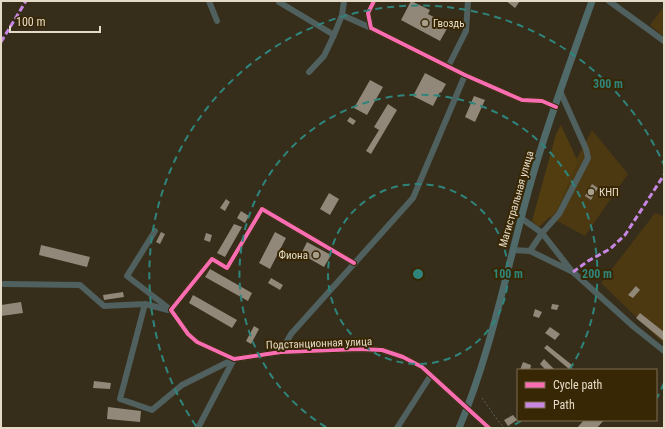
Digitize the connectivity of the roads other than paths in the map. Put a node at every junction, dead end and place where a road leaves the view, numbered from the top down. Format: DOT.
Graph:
graph roads {
  1 [pos="209,1"];
  2 [pos="344,1"];
  3 [pos="374,1"];
  4 [pos="468,1"];
  5 [pos="592,1"];
  6 [pos="609,1"];
  7 [pos="279,2"];
  8 [pos="342,15"];
  9 [pos="217,21"];
  10 [pos="371,28"];
  11 [pos="334,35"];
  12 [pos="664,41"];
  13 [pos="448,65"];
  14 [pos="309,72"];
  15 [pos="465,75"];
  16 [pos="560,91"];
  17 [pos="556,106"];
  18 [pos="521,218"];
  19 [pos="155,231"];
  20 [pos="542,233"];
  21 [pos="513,250"];
  22 [pos="530,251"];
  23 [pos="354,263"];
  24 [pos="573,272"];
  25 [pos="4,284"];
  26 [pos="146,304"];
  27 [pos="171,310"];
  28 [pos="664,351"];
  29 [pos="281,352"];
  30 [pos="234,359"];
  31 [pos="431,375"];
  32 [pos="468,408"];
  33 [pos="198,428"];
  34 [pos="397,428"];
  35 [pos="459,428"];
  36 [pos="490,428"];
  1 -- 9 [label="street"];
  2 -- 8 [label="street"];
  3 -- 10 [label="street"];
  4 -- 13 [label="street"];
  5 -- 16 [label="main road, Магистральная улица"];
  6 -- 12 [label="street"];
  7 -- 11 [label="street"];
  8 -- 10 [label="street"];
  8 -- 11 [label="street"];
  10 -- 13 [label="street"];
  11 -- 14 [label="street"];
  13 -- 15 [label="street"];
  15 -- 17 [label="street"];
  15 -- 23 [label="street"];
  16 -- 17 [label="main road, Магистральная улица"];
  16 -- 20 [label="street"];
  17 -- 18 [label="main road, Магистральная улица"];
  18 -- 20 [label="street"];
  18 -- 21 [label="main road, Магистральная улица"];
  19 -- 27 [label="street"];
  20 -- 22 [label="street"];
  20 -- 24 [label="street"];
  21 -- 22 [label="street"];
  21 -- 32 [label="main road, Магистральная улица"];
  22 -- 24 [label="street"];
  23 -- 27 [label="street"];
  23 -- 29 [label="street"];
  24 -- 28 [label="street"];
  25 -- 26 [label="street"];
  26 -- 27 [label="street"];
  26 -- 30 [label="street, Подстанционная улица"];
  27 -- 30 [label="street"];
  29 -- 30 [label="street, Подстанционная улица"];
  29 -- 31 [label="street, Подстанционная улица"];
  30 -- 33 [label="street"];
  31 -- 32 [label="street, Подстанционная улица"];
  31 -- 34 [label="street"];
  32 -- 35 [label="main road, Магистральная улица"];
  32 -- 36 [label="street, Подстанционная улица"];
}
